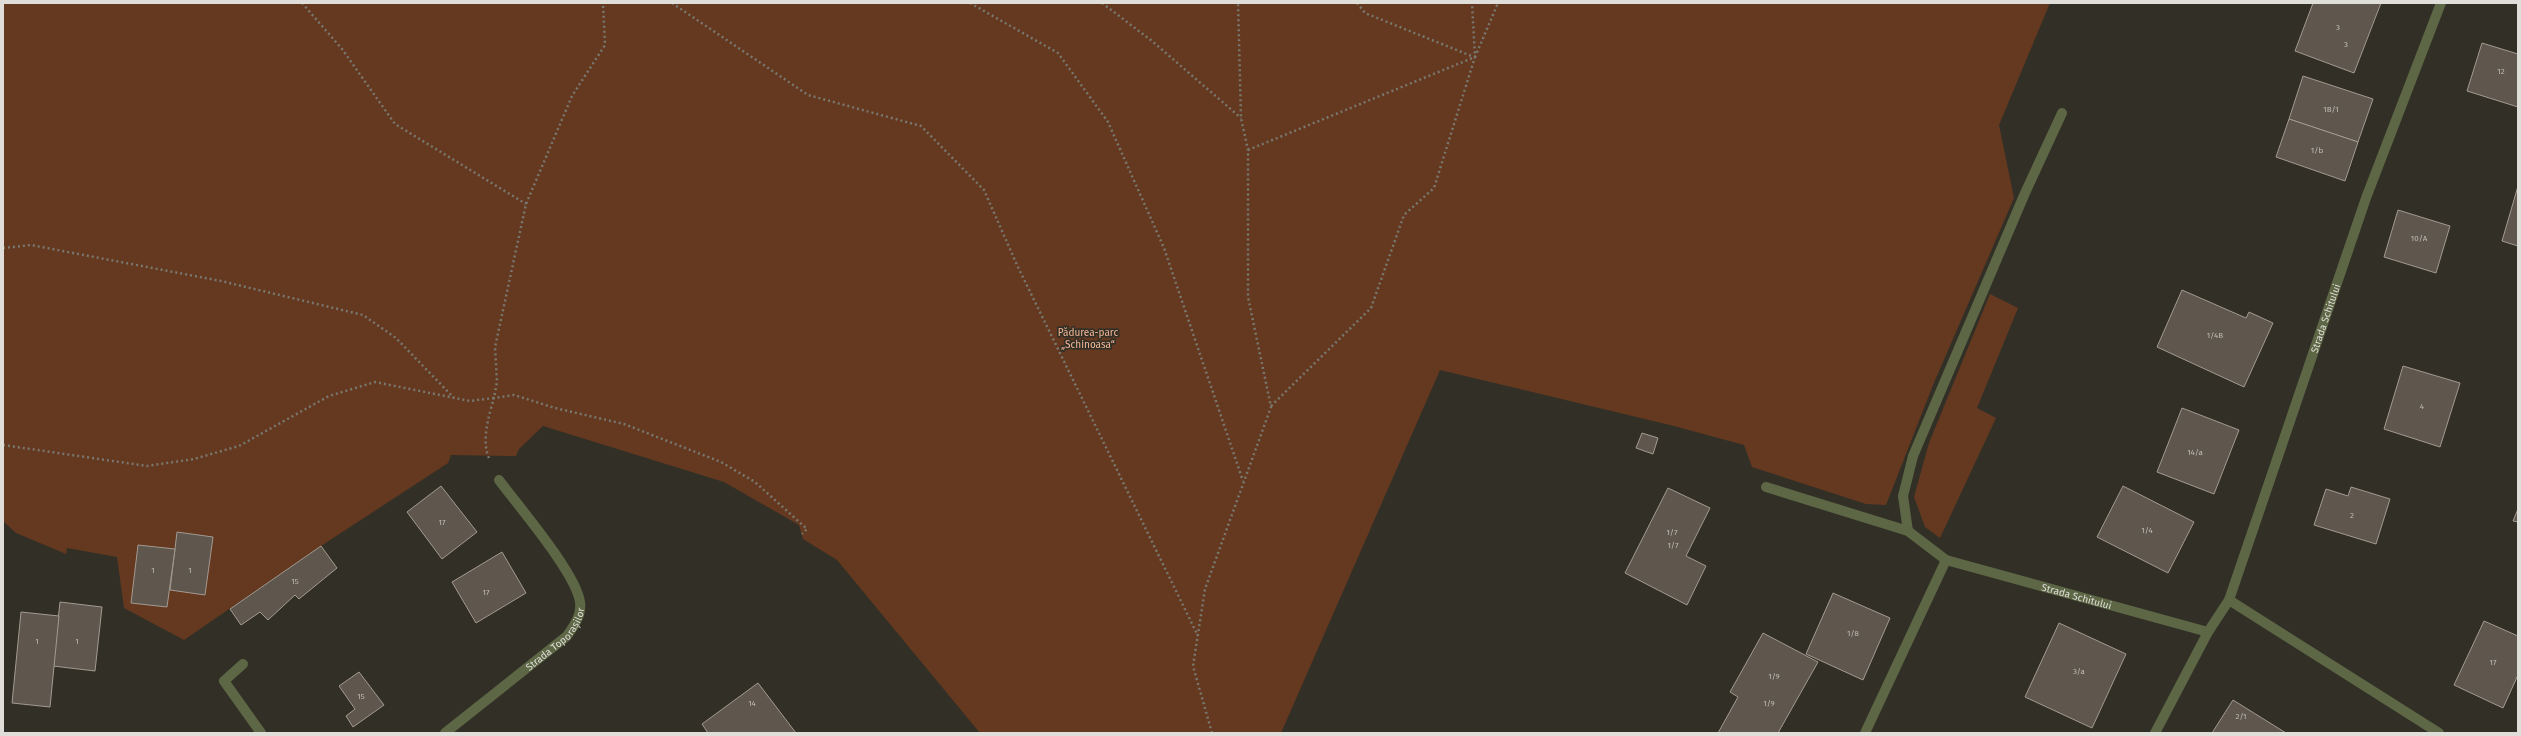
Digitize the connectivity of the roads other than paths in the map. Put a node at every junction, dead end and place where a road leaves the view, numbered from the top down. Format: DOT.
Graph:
graph roads {
  1 [pos="2441,3"];
  2 [pos="2062,114"];
  3 [pos="499,480"];
  4 [pos="1766,487"];
  5 [pos="1908,531"];
  6 [pos="1946,560"];
  7 [pos="2229,600"];
  8 [pos="2208,632"];
  9 [pos="243,664"];
  10 [pos="262,733"];
  11 [pos="445,733"];
  12 [pos="1865,733"];
  13 [pos="2155,733"];
  14 [pos="2439,733"];
  1 -- 7 [label="street, Strada Schitului"];
  2 -- 5 [label="street"];
  3 -- 11 [label="street, Strada Toporașilor"];
  4 -- 5 [label="street, Strada Schitului"];
  5 -- 6 [label="street, Strada Schitului"];
  6 -- 8 [label="street, Strada Schitului"];
  6 -- 12 [label="street"];
  7 -- 8 [label="street, Strada Schitului"];
  7 -- 14 [label="street"];
  8 -- 13 [label="street, Strada Schitului"];
  9 -- 10 [label="street"];
}
